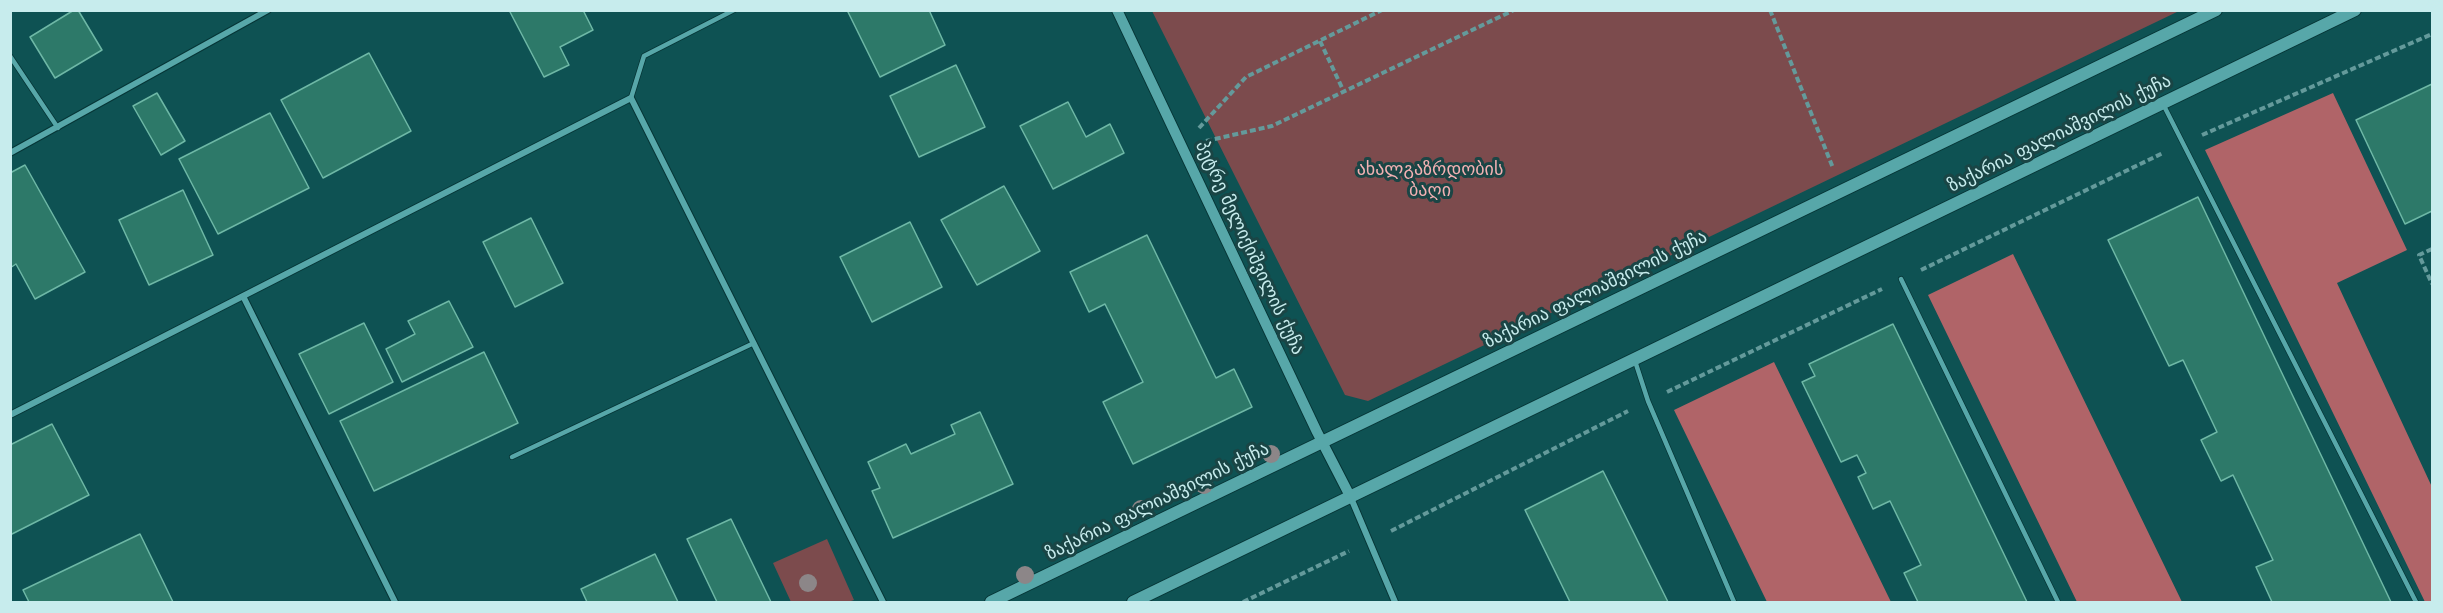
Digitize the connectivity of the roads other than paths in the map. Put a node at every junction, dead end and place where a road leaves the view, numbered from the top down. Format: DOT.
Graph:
graph roads {
  1 [pos="268,10"];
  2 [pos="734,10"];
  3 [pos="1117,10"];
  4 [pos="2217,10"];
  5 [pos="2355,10"];
  6 [pos="10,56"];
  7 [pos="631,98"];
  8 [pos="2163,104"];
  9 [pos="58,128"];
  10 [pos="10,153"];
  11 [pos="1901,279"];
  12 [pos="243,296"];
  13 [pos="754,343"];
  14 [pos="1635,360"];
  15 [pos="10,415"];
  16 [pos="1324,442"];
  17 [pos="512,457"];
  18 [pos="1351,498"];
  19 [pos="395,603"];
  20 [pos="884,603"];
  21 [pos="991,603"];
  22 [pos="1133,603"];
  23 [pos="1395,603"];
  24 [pos="1734,603"];
  25 [pos="2058,603"];
  26 [pos="2416,603"];
  1 -- 9 [label="street"];
  2 -- 7 [label="lane"];
  3 -- 16 [label="street, პეტრე მელიქიშვილის ქუჩა"];
  4 -- 16 [label="main road, ზაქარია ფალიაშვილის ქუჩა"];
  5 -- 8 [label="main road, ზაქარია ფალიაშვილის ქუჩა"];
  6 -- 9 [label="lane"];
  7 -- 12 [label="street"];
  7 -- 13 [label="street"];
  8 -- 14 [label="main road, ზაქარია ფალიაშვილის ქუჩა"];
  8 -- 26 [label="lane"];
  9 -- 10 [label="street"];
  11 -- 25 [label="lane"];
  12 -- 15 [label="street"];
  12 -- 19 [label="street"];
  13 -- 17 [label="lane"];
  13 -- 20 [label="street"];
  14 -- 18 [label="main road, ზაქარია ფალიაშვილის ქუჩა"];
  14 -- 24 [label="lane"];
  16 -- 18 [label="street, პეტრე მელიქიშვილის ქუჩა"];
  16 -- 21 [label="main road, ზაქარია ფალიაშვილის ქუჩა"];
  18 -- 22 [label="main road, ზაქარია ფალიაშვილის ქუჩა"];
  18 -- 23 [label="street"];
}
